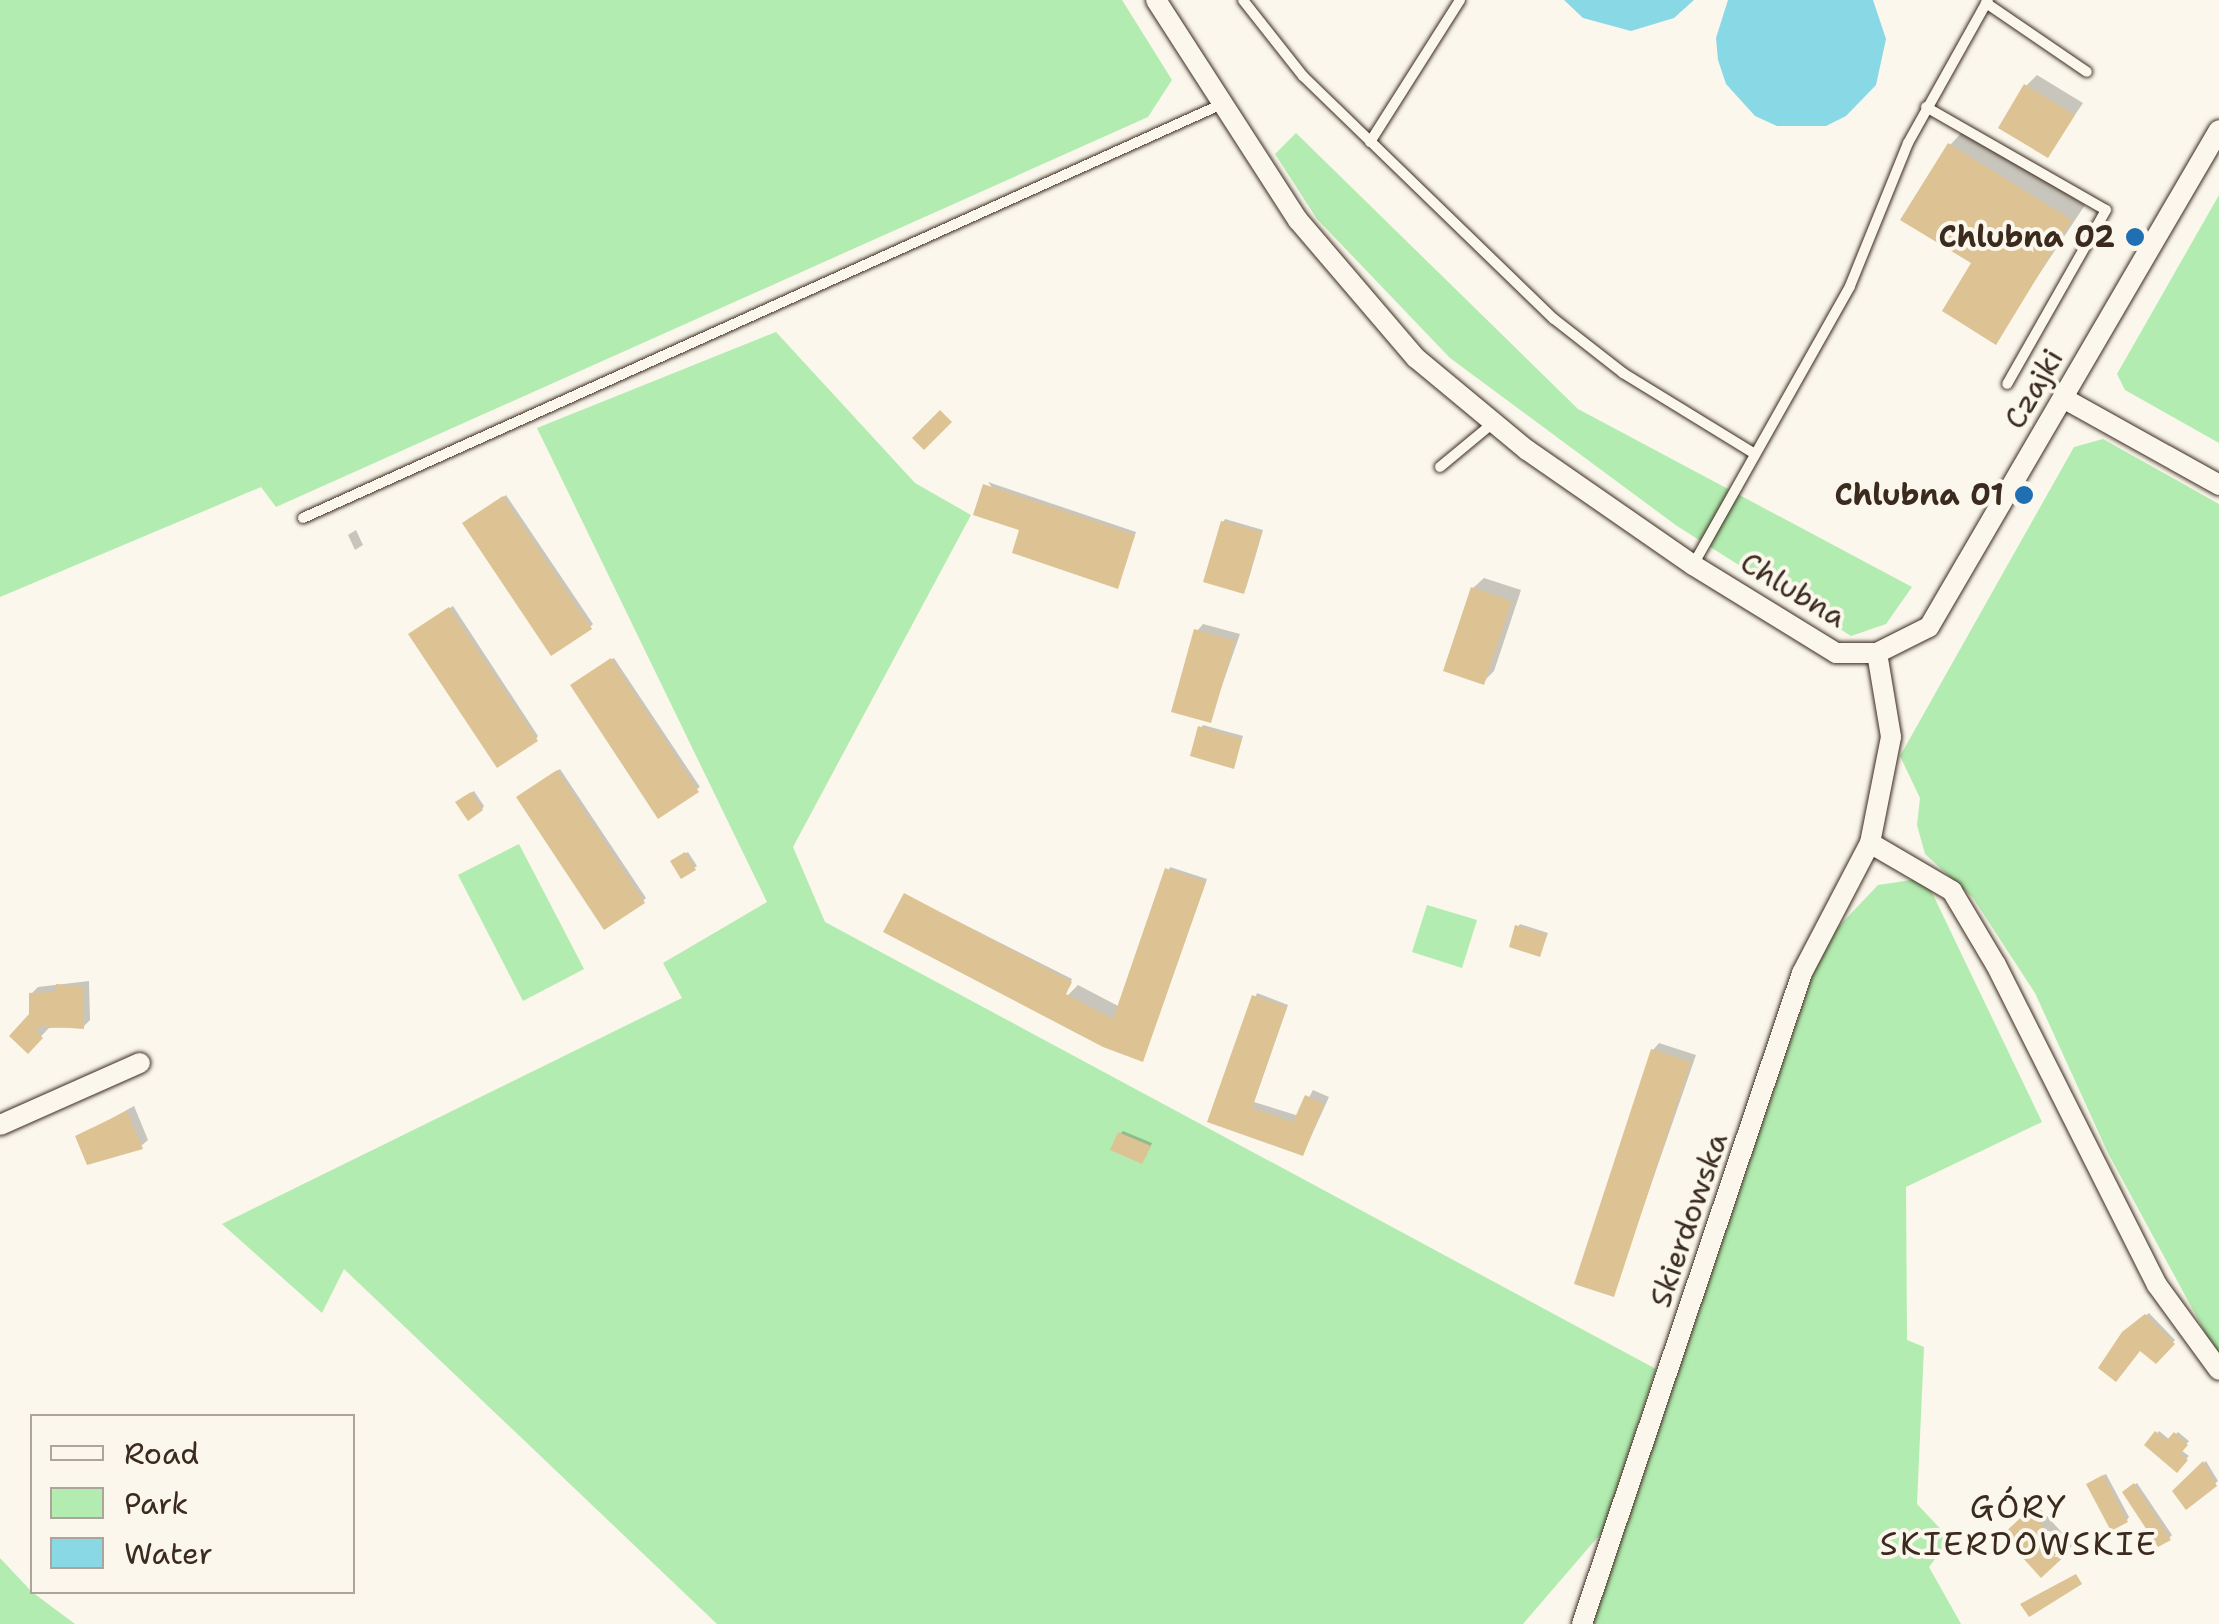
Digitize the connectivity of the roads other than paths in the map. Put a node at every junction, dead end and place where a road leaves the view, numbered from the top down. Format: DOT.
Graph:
graph roads {
  1 [pos="1156,0"];
  2 [pos="1242,0"];
  3 [pos="1460,0"];
  4 [pos="1987,2"];
  5 [pos="2087,72"];
  6 [pos="1222,104"];
  7 [pos="1926,106"];
  8 [pos="2219,130"];
  9 [pos="1370,142"];
  10 [pos="2007,384"];
  11 [pos="2063,398"];
  12 [pos="1493,423"];
  13 [pos="1752,452"];
  14 [pos="1440,468"];
  15 [pos="2219,485"];
  16 [pos="303,518"];
  17 [pos="1694,565"];
  18 [pos="1877,653"];
  19 [pos="1870,843"];
  20 [pos="140,1063"];
  21 [pos="0,1125"];
  22 [pos="2219,1370"];
  23 [pos="1582,1624"];
  1 -- 6 [label="street, Chlubna"];
  2 -- 9 [label="lane"];
  3 -- 9 [label="lane"];
  4 -- 5 [label="lane"];
  4 -- 7 [label="lane"];
  6 -- 12 [label="street, Chlubna"];
  6 -- 16 [label="lane"];
  7 -- 10 [label="lane"];
  7 -- 13 [label="lane"];
  8 -- 11 [label="street, Czajki"];
  9 -- 13 [label="lane"];
  11 -- 15 [label="street"];
  11 -- 18 [label="street, Czajki"];
  12 -- 14 [label="lane"];
  12 -- 17 [label="street, Chlubna"];
  13 -- 17 [label="lane"];
  17 -- 18 [label="street, Chlubna"];
  18 -- 19 [label="street"];
  19 -- 22 [label="street"];
  19 -- 23 [label="street, Skierdowska"];
  20 -- 21 [label="street"];
}
